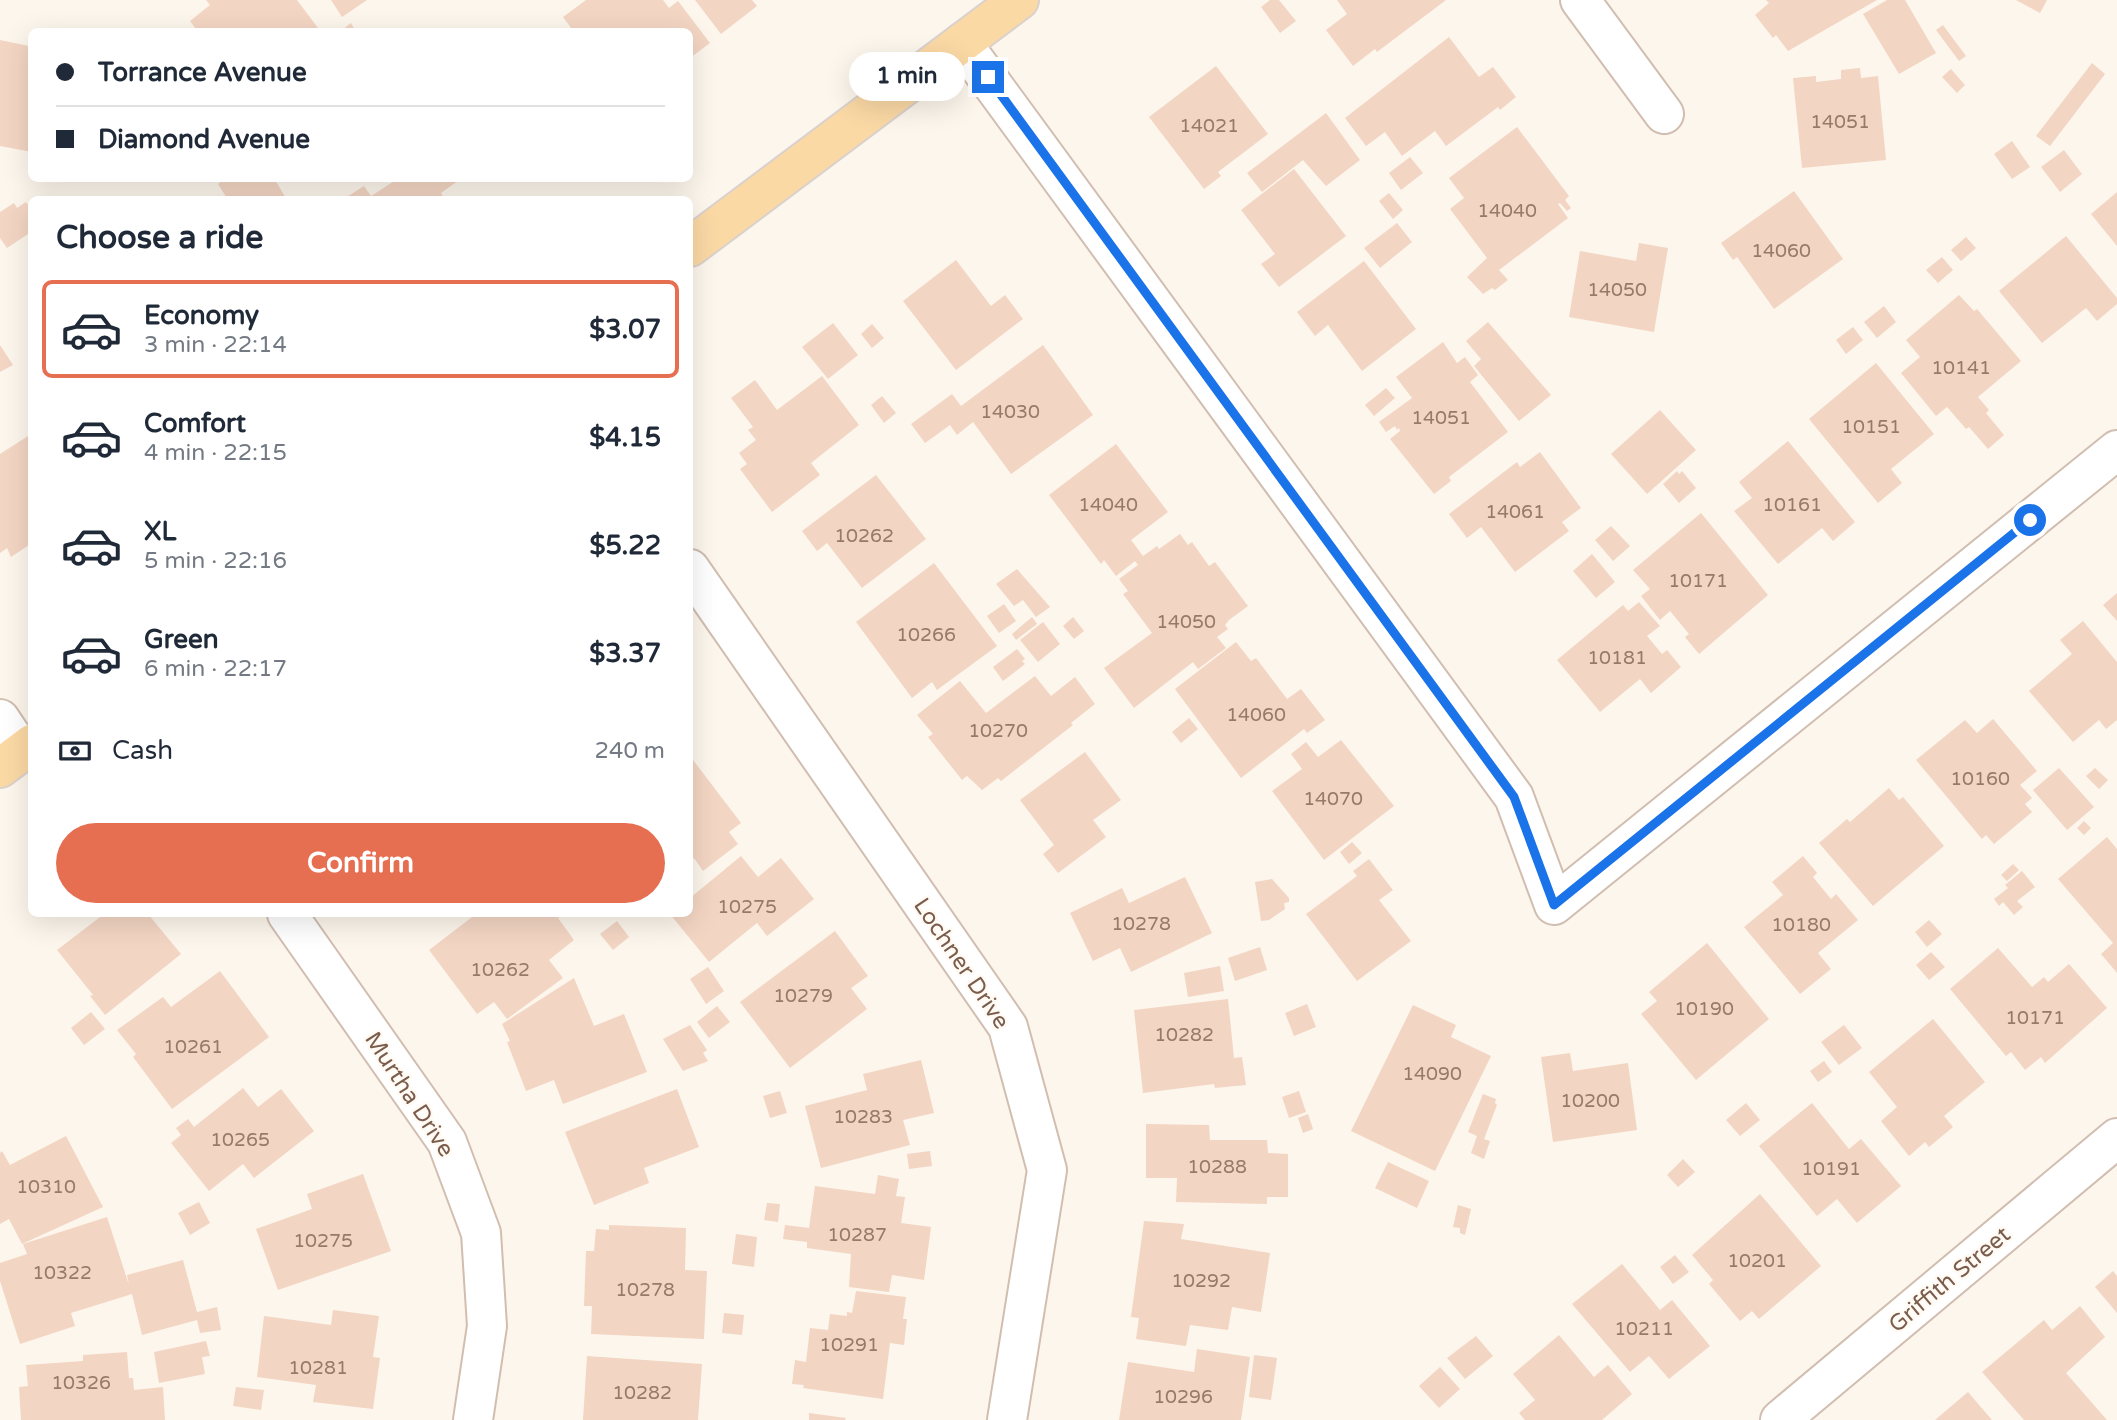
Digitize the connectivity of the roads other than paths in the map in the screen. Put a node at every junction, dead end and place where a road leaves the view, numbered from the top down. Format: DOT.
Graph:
graph roads {
  1 [pos="1019,0"];
  2 [pos="1580,0"];
  3 [pos="962,43"];
  4 [pos="1664,114"];
  5 [pos="693,245"];
  6 [pos="2117,450"];
  7 [pos="693,573"];
  8 [pos="0,719"];
  9 [pos="18,755"];
  10 [pos="289,917"];
  11 [pos="2117,1138"];
  12 [pos="473,1420"];
  13 [pos="1007,1420"];
  14 [pos="1780,1420"];
  1 -- 3 [label="main road"];
  2 -- 4 [label="street"];
  3 -- 5 [label="main road"];
  3 -- 6 [label="street"];
  7 -- 13 [label="street, Lochner Drive"];
  8 -- 9 [label="street"];
  10 -- 12 [label="street, Murtha Drive"];
  11 -- 14 [label="street, Griffith Street"];
}
